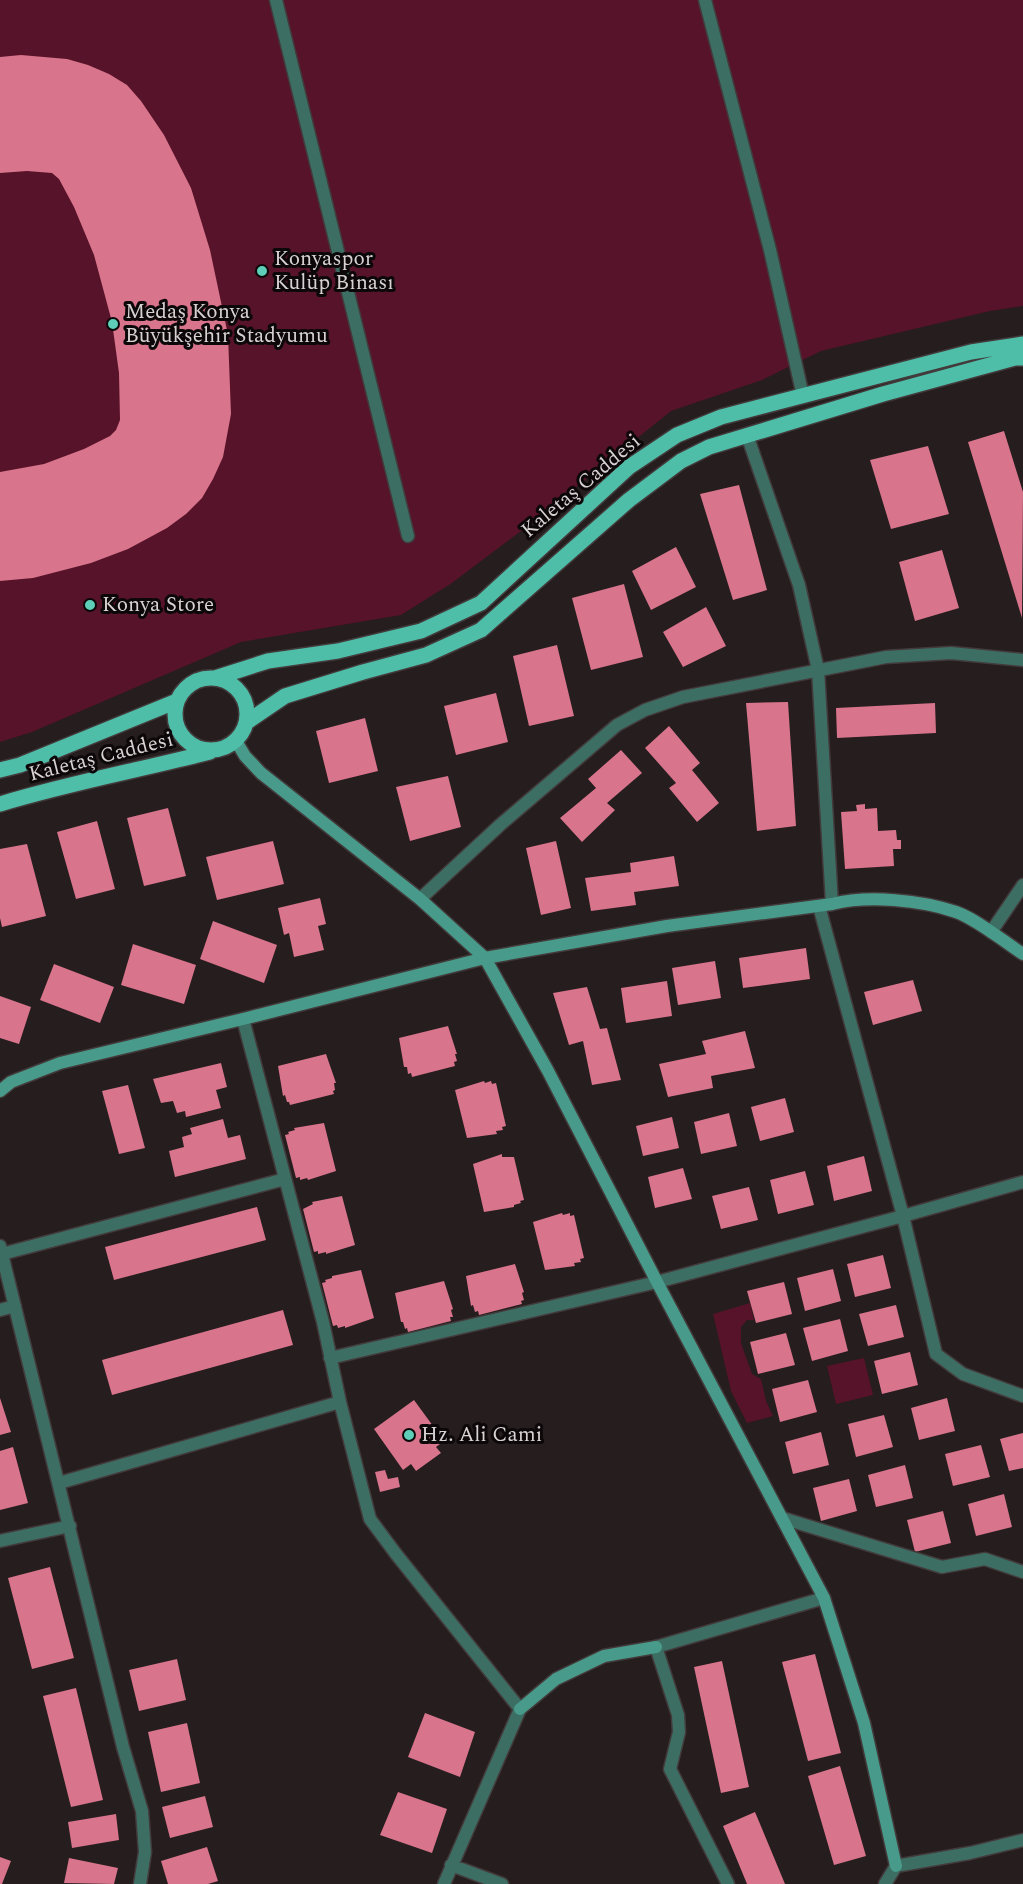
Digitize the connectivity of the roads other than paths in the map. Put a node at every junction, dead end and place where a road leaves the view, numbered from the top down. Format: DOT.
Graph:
graph roads {
  1 [pos="276,0"];
  2 [pos="705,0"];
  3 [pos="1023,344"];
  4 [pos="1023,358"];
  5 [pos="803,396"];
  6 [pos="747,435"];
  7 [pos="408,536"];
  8 [pos="1023,660"];
  9 [pos="818,670"];
  10 [pos="215,678"];
  11 [pos="177,701"];
  12 [pos="247,722"];
  13 [pos="236,741"];
  14 [pos="212,751"];
  15 [pos="0,770"];
  16 [pos="0,804"];
  17 [pos="1023,885"];
  18 [pos="420,899"];
  19 [pos="832,904"];
  20 [pos="819,906"];
  21 [pos="991,932"];
  22 [pos="1023,954"];
  23 [pos="485,958"];
  24 [pos="243,1019"];
  25 [pos="0,1091"];
  26 [pos="285,1179"];
  27 [pos="1023,1182"];
  28 [pos="903,1216"];
  29 [pos="1,1250"];
  30 [pos="657,1282"];
  31 [pos="15,1306"];
  32 [pos="0,1310"];
  33 [pos="330,1358"];
  34 [pos="1023,1396"];
  35 [pos="340,1402"];
  36 [pos="59,1482"];
  37 [pos="782,1518"];
  38 [pos="70,1526"];
  39 [pos="0,1541"];
  40 [pos="1023,1572"];
  41 [pos="825,1598"];
  42 [pos="656,1647"];
  43 [pos="520,1709"];
  44 [pos="1023,1840"];
  45 [pos="451,1865"];
  46 [pos="896,1866"];
  47 [pos="140,1884"];
  48 [pos="444,1884"];
  49 [pos="502,1884"];
  50 [pos="728,1884"];
  51 [pos="885,1884"];
  1 -- 7 [label="street"];
  2 -- 5 [label="street"];
  3 -- 5 [label="main road, Kaletaş Caddesi"];
  4 -- 6 [label="main road, Kaletaş Caddesi"];
  5 -- 10 [label="main road, Kaletaş Caddesi"];
  6 -- 9 [label="street"];
  6 -- 12 [label="main road, Kaletaş Caddesi"];
  8 -- 9 [label="street"];
  9 -- 18 [label="street"];
  9 -- 19 [label="street"];
  10 -- 11 [label="main road"];
  10 -- 12 [label="main road"];
  11 -- 14 [label="main road"];
  11 -- 15 [label="main road, Kaletaş Caddesi"];
  12 -- 13 [label="main road"];
  13 -- 14 [label="main road"];
  13 -- 18 [label="street"];
  14 -- 16 [label="main road, Kaletaş Caddesi"];
  17 -- 21 [label="street"];
  18 -- 23 [label="street"];
  19 -- 20 [label="street"];
  19 -- 21 [label="street"];
  20 -- 23 [label="street"];
  20 -- 28 [label="street"];
  21 -- 22 [label="street"];
  23 -- 24 [label="street"];
  23 -- 30 [label="street"];
  24 -- 25 [label="street"];
  24 -- 26 [label="street"];
  26 -- 29 [label="street"];
  26 -- 33 [label="street"];
  27 -- 28 [label="street"];
  28 -- 30 [label="street"];
  28 -- 34 [label="street"];
  29 -- 31 [label="street"];
  30 -- 33 [label="street"];
  30 -- 37 [label="street"];
  31 -- 32 [label="street"];
  31 -- 36 [label="street"];
  33 -- 35 [label="street"];
  35 -- 36 [label="street"];
  35 -- 43 [label="street"];
  36 -- 38 [label="street"];
  37 -- 40 [label="street"];
  37 -- 41 [label="street"];
  38 -- 39 [label="street"];
  38 -- 47 [label="street"];
  41 -- 42 [label="street"];
  41 -- 46 [label="street"];
  42 -- 43 [label="street"];
  42 -- 50 [label="street"];
  43 -- 45 [label="street"];
  44 -- 46 [label="street"];
  45 -- 48 [label="street"];
  45 -- 49 [label="street"];
  46 -- 51 [label="street"];
}
